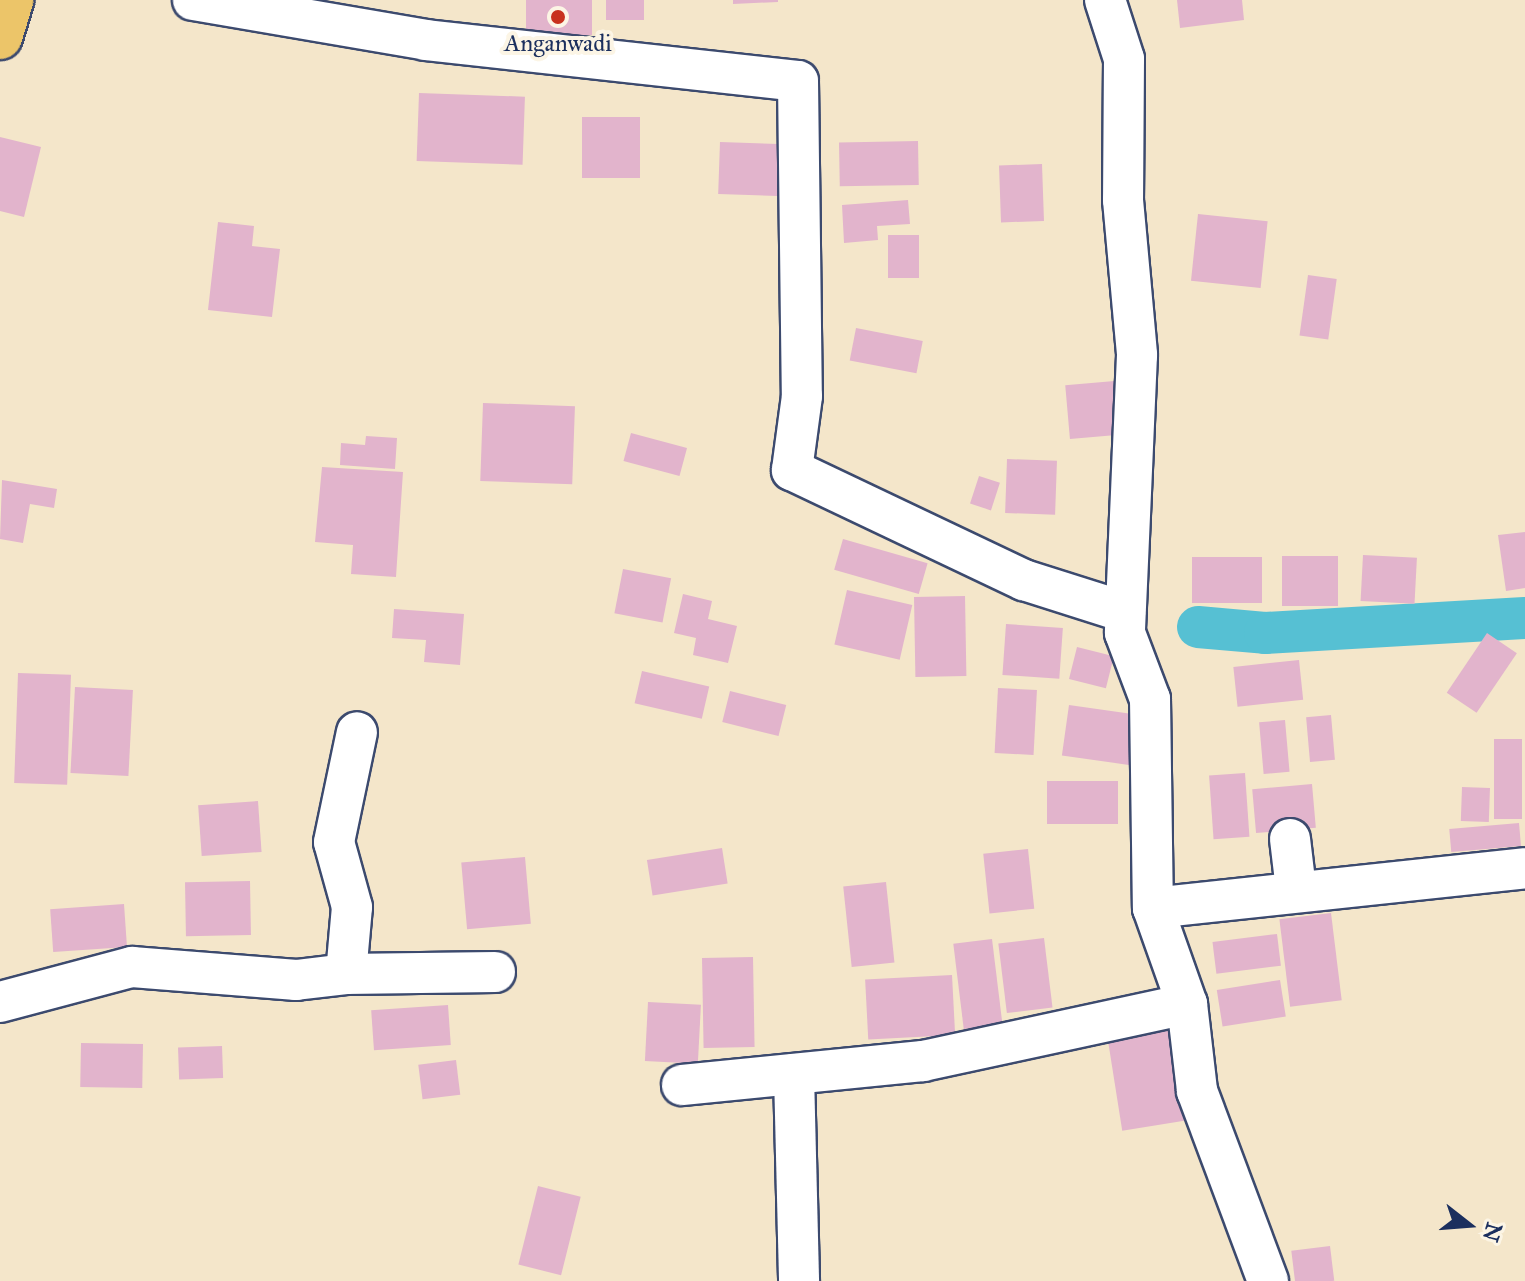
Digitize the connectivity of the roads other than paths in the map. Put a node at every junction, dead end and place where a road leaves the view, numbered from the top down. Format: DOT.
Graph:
graph roads {
  1 [pos="11,0"];
  2 [pos="193,0"];
  3 [pos="1105,0"];
  4 [pos="0,37"];
  5 [pos="1125,612"];
  6 [pos="357,732"];
  7 [pos="1290,839"];
  8 [pos="1525,868"];
  9 [pos="1296,889"];
  10 [pos="1153,908"];
  11 [pos="495,972"];
  12 [pos="346,974"];
  13 [pos="0,1002"];
  14 [pos="1187,1004"];
  15 [pos="794,1074"];
  16 [pos="682,1085"];
  17 [pos="799,1281"];
  18 [pos="1268,1281"];
  1 -- 4 [label="main road"];
  2 -- 5 [label="street"];
  3 -- 5 [label="street"];
  5 -- 10 [label="street"];
  6 -- 12 [label="street"];
  7 -- 9 [label="street"];
  8 -- 9 [label="street"];
  9 -- 10 [label="street"];
  10 -- 14 [label="street"];
  11 -- 12 [label="street"];
  12 -- 13 [label="street"];
  14 -- 15 [label="street"];
  14 -- 18 [label="street"];
  15 -- 16 [label="street"];
  15 -- 17 [label="street"];
}
